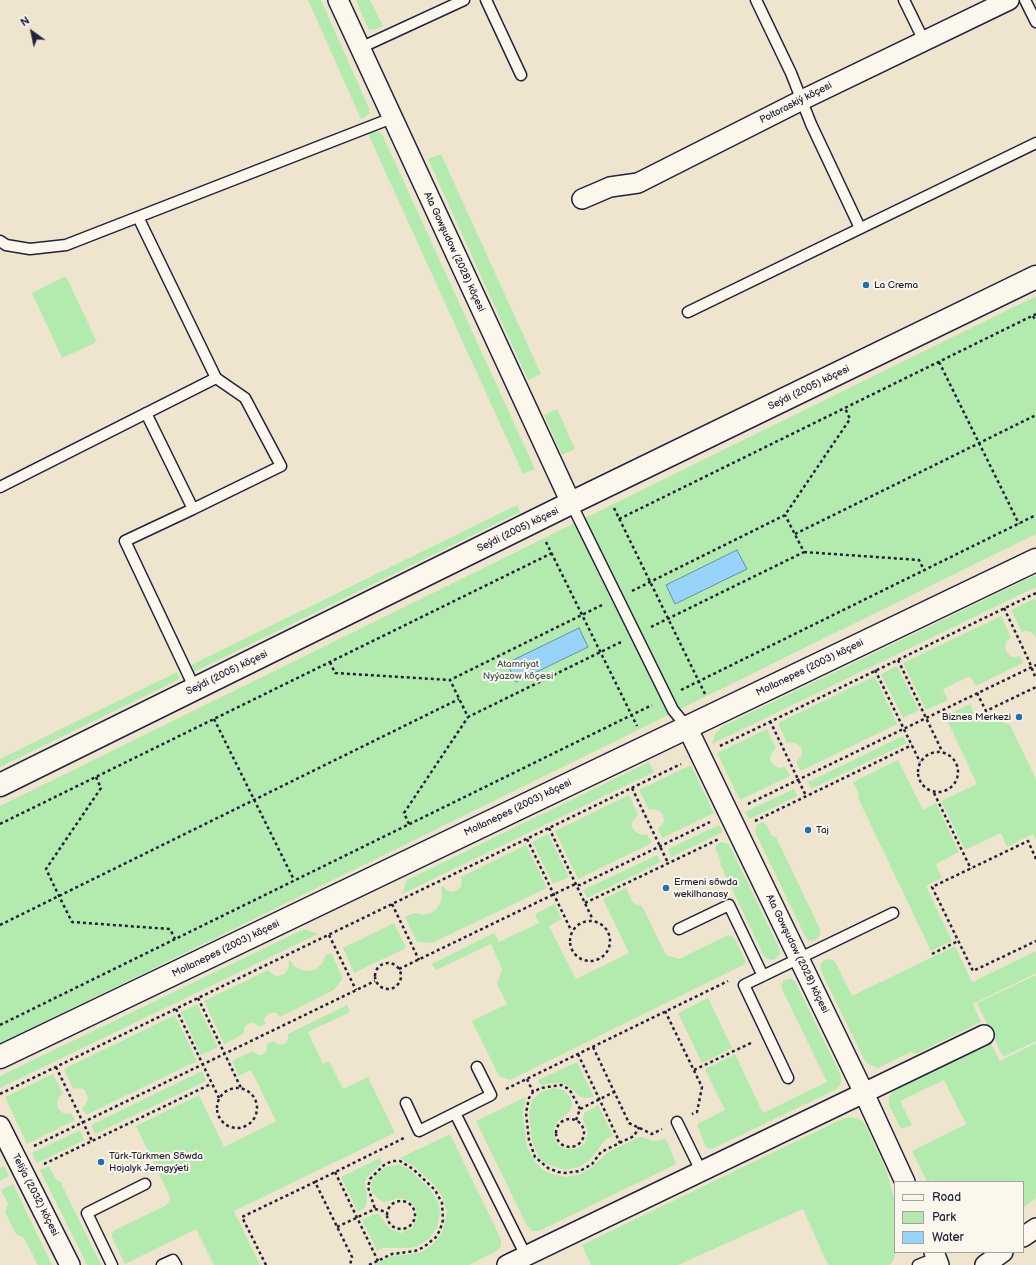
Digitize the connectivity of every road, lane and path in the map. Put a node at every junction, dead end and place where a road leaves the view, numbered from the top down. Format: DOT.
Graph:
graph roads {
  1 [pos="338,0"];
  2 [pos="464,0"];
  3 [pos="486,0"];
  4 [pos="756,0"];
  5 [pos="904,0"];
  6 [pos="1009,0"];
  7 [pos="1025,0"];
  8 [pos="1036,22"];
  9 [pos="924,41"];
  10 [pos="360,48"];
  11 [pos="521,75"];
  12 [pos="802,100"];
  13 [pos="392,118"];
  14 [pos="1036,143"];
  15 [pos="582,199"];
  16 [pos="138,217"];
  17 [pos="860,228"];
  18 [pos="0,242"];
  19 [pos="1036,277"];
  20 [pos="688,312"];
  21 [pos="1035,315"];
  22 [pos="1036,321"];
  23 [pos="939,362"];
  24 [pos="216,378"];
  25 [pos="844,408"];
  26 [pos="146,413"];
  27 [pos="1036,415"];
  28 [pos="979,443"];
  29 [pos="0,486"];
  30 [pos="572,503"];
  31 [pos="612,506"];
  32 [pos="193,509"];
  33 [pos="785,515"];
  34 [pos="1036,515"];
  35 [pos="619,520"];
  36 [pos="1018,524"];
  37 [pos="795,534"];
  38 [pos="545,539"];
  39 [pos="804,552"];
  40 [pos="552,553"];
  41 [pos="1036,560"];
  42 [pos="924,570"];
  43 [pos="1036,592"];
  44 [pos="1004,608"];
  45 [pos="898,660"];
  46 [pos="330,662"];
  47 [pos="1036,664"];
  48 [pos="1031,667"];
  49 [pos="875,670"];
  50 [pos="1036,679"];
  51 [pos="450,680"];
  52 [pos="699,682"];
  53 [pos="1036,687"];
  54 [pos="195,689"];
  55 [pos="977,693"];
  56 [pos="705,695"];
  57 [pos="667,697"];
  58 [pos="459,699"];
  59 [pos="631,715"];
  60 [pos="468,717"];
  61 [pos="214,718"];
  62 [pos="926,718"];
  63 [pos="770,721"];
  64 [pos="687,727"];
  65 [pos="638,728"];
  66 [pos="904,729"];
  67 [pos="912,745"];
  68 [pos="714,748"];
  69 [pos="942,751"];
  70 [pos="920,762"];
  71 [pos="681,764"];
  72 [pos="96,777"];
  73 [pos="798,780"];
  74 [pos="0,785"];
  75 [pos="632,788"];
  76 [pos="934,792"];
  77 [pos="806,796"];
  78 [pos="254,800"];
  79 [pos="742,807"];
  80 [pos="717,819"];
  81 [pos="750,823"];
  82 [pos="0,824"];
  83 [pos="409,824"];
  84 [pos="549,828"];
  85 [pos="725,836"];
  86 [pos="527,839"];
  87 [pos="660,846"];
  88 [pos="1036,859"];
  89 [pos="668,863"];
  90 [pos="971,869"];
  91 [pos="294,880"];
  92 [pos="577,885"];
  93 [pos="554,895"];
  94 [pos="59,896"];
  95 [pos="585,903"];
  96 [pos="392,904"];
  97 [pos="893,913"];
  98 [pos="593,920"];
  99 [pos="0,925"];
  100 [pos="679,929"];
  101 [pos="571,930"];
  102 [pos="329,935"];
  103 [pos="175,939"];
  104 [pos="958,941"];
  105 [pos="1036,941"];
  106 [pos="932,954"];
  107 [pos="799,959"];
  108 [pos="419,960"];
  109 [pos="399,969"];
  110 [pos="764,976"];
  111 [pos="732,978"];
  112 [pos="375,981"];
  113 [pos="356,990"];
  114 [pos="198,998"];
  115 [pos="176,1009"];
  116 [pos="665,1011"];
  117 [pos="0,1025"];
  118 [pos="984,1035"];
  119 [pos="593,1047"];
  120 [pos="734,1051"];
  121 [pos="225,1054"];
  122 [pos="578,1054"];
  123 [pos="0,1057"];
  124 [pos="202,1065"];
  125 [pos="56,1067"];
  126 [pos="477,1067"];
  127 [pos="694,1070"];
  128 [pos="788,1078"];
  129 [pos="527,1079"];
  130 [pos="211,1084"];
  131 [pos="241,1088"];
  132 [pos="533,1092"];
  133 [pos="614,1092"];
  134 [pos="864,1092"];
  135 [pos="0,1094"];
  136 [pos="491,1096"];
  137 [pos="219,1098"];
  138 [pos="600,1100"];
  139 [pos="406,1103"];
  140 [pos="580,1109"];
  141 [pos="455,1113"];
  142 [pos="576,1120"];
  143 [pos="677,1122"];
  144 [pos="83,1123"];
  145 [pos="0,1126"];
  146 [pos="639,1127"];
  147 [pos="420,1131"];
  148 [pos="92,1141"];
  149 [pos="620,1143"];
  150 [pos="30,1148"];
  151 [pos="38,1166"];
  152 [pos="701,1171"];
  153 [pos="335,1172"];
  154 [pos="905,1181"];
  155 [pos="315,1182"];
  156 [pos="145,1184"];
  157 [pos="376,1209"];
  158 [pos="387,1212"];
  159 [pos="356,1218"];
  160 [pos="337,1227"];
  161 [pos="1036,1228"];
  162 [pos="1024,1236"];
  163 [pos="1002,1253"];
  164 [pos="526,1256"];
  165 [pos="936,1258"];
  166 [pos="378,1261"];
  167 [pos="70,1265"];
  168 [pos="112,1265"];
  169 [pos="162,1265"];
  170 [pos="176,1265"];
  171 [pos="266,1265"];
  172 [pos="350,1265"];
  173 [pos="369,1265"];
  174 [pos="507,1265"];
  175 [pos="918,1265"];
  176 [pos="984,1265"];
  1 -- 10 [label="street, Ata Gowşudow (2028) köçesi"];
  2 -- 10 [label="lane"];
  3 -- 11 [label="lane"];
  4 -- 12 [label="lane"];
  5 -- 9 [label="lane"];
  6 -- 9 [label="street, Poltoraskiý köçesi"];
  7 -- 8 [label="lane"];
  9 -- 12 [label="street, Poltoraskiý köçesi"];
  10 -- 13 [label="street, Ata Gowşudow (2028) köçesi"];
  12 -- 15 [label="street, Poltoraskiý köçesi"];
  12 -- 17 [label="lane"];
  13 -- 16 [label="lane"];
  13 -- 30 [label="street, Ata Gowşudow (2028) köçesi"];
  14 -- 17 [label="lane"];
  16 -- 18 [label="lane"];
  16 -- 24 [label="lane"];
  17 -- 20 [label="lane"];
  19 -- 30 [label="street, Seýdi (2005) köçesi"];
  21 -- 22 [label="path"];
  21 -- 23 [label="path"];
  23 -- 25 [label="path"];
  23 -- 28 [label="path"];
  24 -- 26 [label="lane"];
  24 -- 32 [label="lane"];
  25 -- 33 [label="path"];
  25 -- 35 [label="path"];
  26 -- 29 [label="lane"];
  26 -- 32 [label="lane"];
  27 -- 28 [label="path"];
  28 -- 36 [label="path"];
  28 -- 37 [label="path"];
  30 -- 54 [label="street, Seýdi (2005) köçesi"];
  30 -- 57 [label="lane"];
  31 -- 35 [label="path"];
  32 -- 54 [label="lane"];
  34 -- 36 [label="path"];
  35 -- 52 [label="path"];
  36 -- 42 [label="path"];
  38 -- 40 [label="path"];
  39 -- 42 [label="path"];
  40 -- 46 [label="path"];
  40 -- 59 [label="path"];
  41 -- 64 [label="street, Mollanepes (2003) köçesi"];
  42 -- 52 [label="path"];
  43 -- 44 [label="path"];
  44 -- 45 [label="path"];
  44 -- 48 [label="path"];
  45 -- 49 [label="path"];
  45 -- 62 [label="path"];
  46 -- 51 [label="path"];
  46 -- 61 [label="path"];
  47 -- 48 [label="path"];
  48 -- 50 [label="path"];
  48 -- 55 [label="path"];
  49 -- 63 [label="path"];
  49 -- 66 [label="path"];
  52 -- 56 [label="path"];
  52 -- 57 [label="path"];
  53 -- 55 [label="path"];
  54 -- 74 [label="street, Seýdi (2005) köçesi"];
  55 -- 62 [label="path"];
  57 -- 59 [label="path"];
  57 -- 64 [label="lane"];
  58 -- 78 [label="path"];
  59 -- 65 [label="path"];
  59 -- 83 [label="path"];
  60 -- 83 [label="path"];
  61 -- 72 [label="path"];
  61 -- 78 [label="path"];
  62 -- 66 [label="path"];
  62 -- 69 [label="path"];
  63 -- 68 [label="path"];
  63 -- 73 [label="path"];
  64 -- 107 [label="street, Ata Gowşudow (2028) köçesi"];
  64 -- 123 [label="street, Mollanepes (2003) köçesi"];
  66 -- 67 [label="path"];
  66 -- 73 [label="path"];
  67 -- 70 [label="path"];
  67 -- 77 [label="path"];
  69 -- 70 [label="path"];
  69 -- 76 [label="path"];
  70 -- 76 [label="path"];
  71 -- 75 [label="path"];
  72 -- 82 [label="path"];
  72 -- 94 [label="path"];
  73 -- 77 [label="path"];
  73 -- 79 [label="path"];
  75 -- 84 [label="path"];
  75 -- 87 [label="path"];
  76 -- 90 [label="path"];
  77 -- 81 [label="path"];
  78 -- 91 [label="path"];
  78 -- 94 [label="path"];
  80 -- 87 [label="path"];
  83 -- 91 [label="path"];
  84 -- 86 [label="path"];
  84 -- 92 [label="path"];
  85 -- 89 [label="path"];
  86 -- 93 [label="path"];
  86 -- 96 [label="path"];
  87 -- 89 [label="path"];
  87 -- 92 [label="path"];
  88 -- 90 [label="path"];
  89 -- 95 [label="path"];
  90 -- 104 [label="path"];
  91 -- 103 [label="path"];
  92 -- 93 [label="path"];
  92 -- 95 [label="path"];
  93 -- 101 [label="path"];
  93 -- 108 [label="path"];
  94 -- 99 [label="path"];
  94 -- 103 [label="path"];
  95 -- 98 [label="path"];
  96 -- 102 [label="path"];
  96 -- 108 [label="path"];
  97 -- 107 [label="lane"];
  98 -- 101 [label="path"];
  98 -- 101 [label="path"];
  100 -- 110 [label="lane"];
  102 -- 113 [label="path"];
  102 -- 114 [label="path"];
  103 -- 117 [label="path"];
  104 -- 105 [label="path"];
  104 -- 106 [label="path"];
  107 -- 110 [label="lane"];
  107 -- 134 [label="street, Ata Gowşudow (2028) köçesi"];
  108 -- 109 [label="path"];
  109 -- 112 [label="path"];
  109 -- 112 [label="path"];
  110 -- 128 [label="lane"];
  111 -- 116 [label="path"];
  112 -- 113 [label="path"];
  113 -- 121 [label="path"];
  114 -- 115 [label="path"];
  114 -- 121 [label="path"];
  115 -- 124 [label="path"];
  115 -- 125 [label="path"];
  116 -- 119 [label="path"];
  116 -- 127 [label="path"];
  118 -- 134 [label="street"];
  119 -- 122 [label="path"];
  119 -- 133 [label="path"];
  120 -- 127 [label="path"];
  121 -- 124 [label="path"];
  121 -- 131 [label="path"];
  122 -- 129 [label="path"];
  122 -- 138 [label="path"];
  124 -- 130 [label="path"];
  124 -- 144 [label="path"];
  125 -- 135 [label="path"];
  125 -- 144 [label="path"];
  126 -- 136 [label="lane"];
  127 -- 143 [label="path"];
  129 -- 132 [label="path"];
  129 -- 136 [label="path"];
  130 -- 137 [label="path"];
  130 -- 148 [label="path"];
  131 -- 137 [label="path"];
  131 -- 137 [label="path"];
  132 -- 140 [label="path"];
  132 -- 149 [label="path"];
  133 -- 138 [label="path"];
  133 -- 146 [label="path"];
  134 -- 152 [label="street"];
  134 -- 154 [label="street, Ata Gowşudow (2028) köçesi"];
  136 -- 141 [label="lane"];
  138 -- 140 [label="path"];
  138 -- 149 [label="path"];
  139 -- 147 [label="lane"];
  140 -- 142 [label="path"];
  141 -- 147 [label="lane"];
  141 -- 164 [label="lane"];
  142 -- 142 [label="path"];
  143 -- 146 [label="path"];
  143 -- 152 [label="lane"];
  144 -- 148 [label="path"];
  144 -- 150 [label="path"];
  145 -- 167 [label="street, Teliýa (2032) köçesi"];
  146 -- 149 [label="path"];
  147 -- 153 [label="path"];
  148 -- 151 [label="path"];
  152 -- 164 [label="street"];
  153 -- 155 [label="path"];
  153 -- 159 [label="path"];
  155 -- 160 [label="path"];
  155 -- 171 [label="path"];
  156 -- 168 [label="lane"];
  157 -- 158 [label="path"];
  157 -- 159 [label="path"];
  157 -- 166 [label="path"];
  158 -- 158 [label="path"];
  159 -- 160 [label="path"];
  159 -- 166 [label="path"];
  160 -- 172 [label="path"];
  161 -- 162 [label="street"];
  163 -- 176 [label="street"];
  164 -- 174 [label="street"];
  165 -- 175 [label="lane"];
  166 -- 173 [label="path"];
  169 -- 170 [label="lane"];
}
